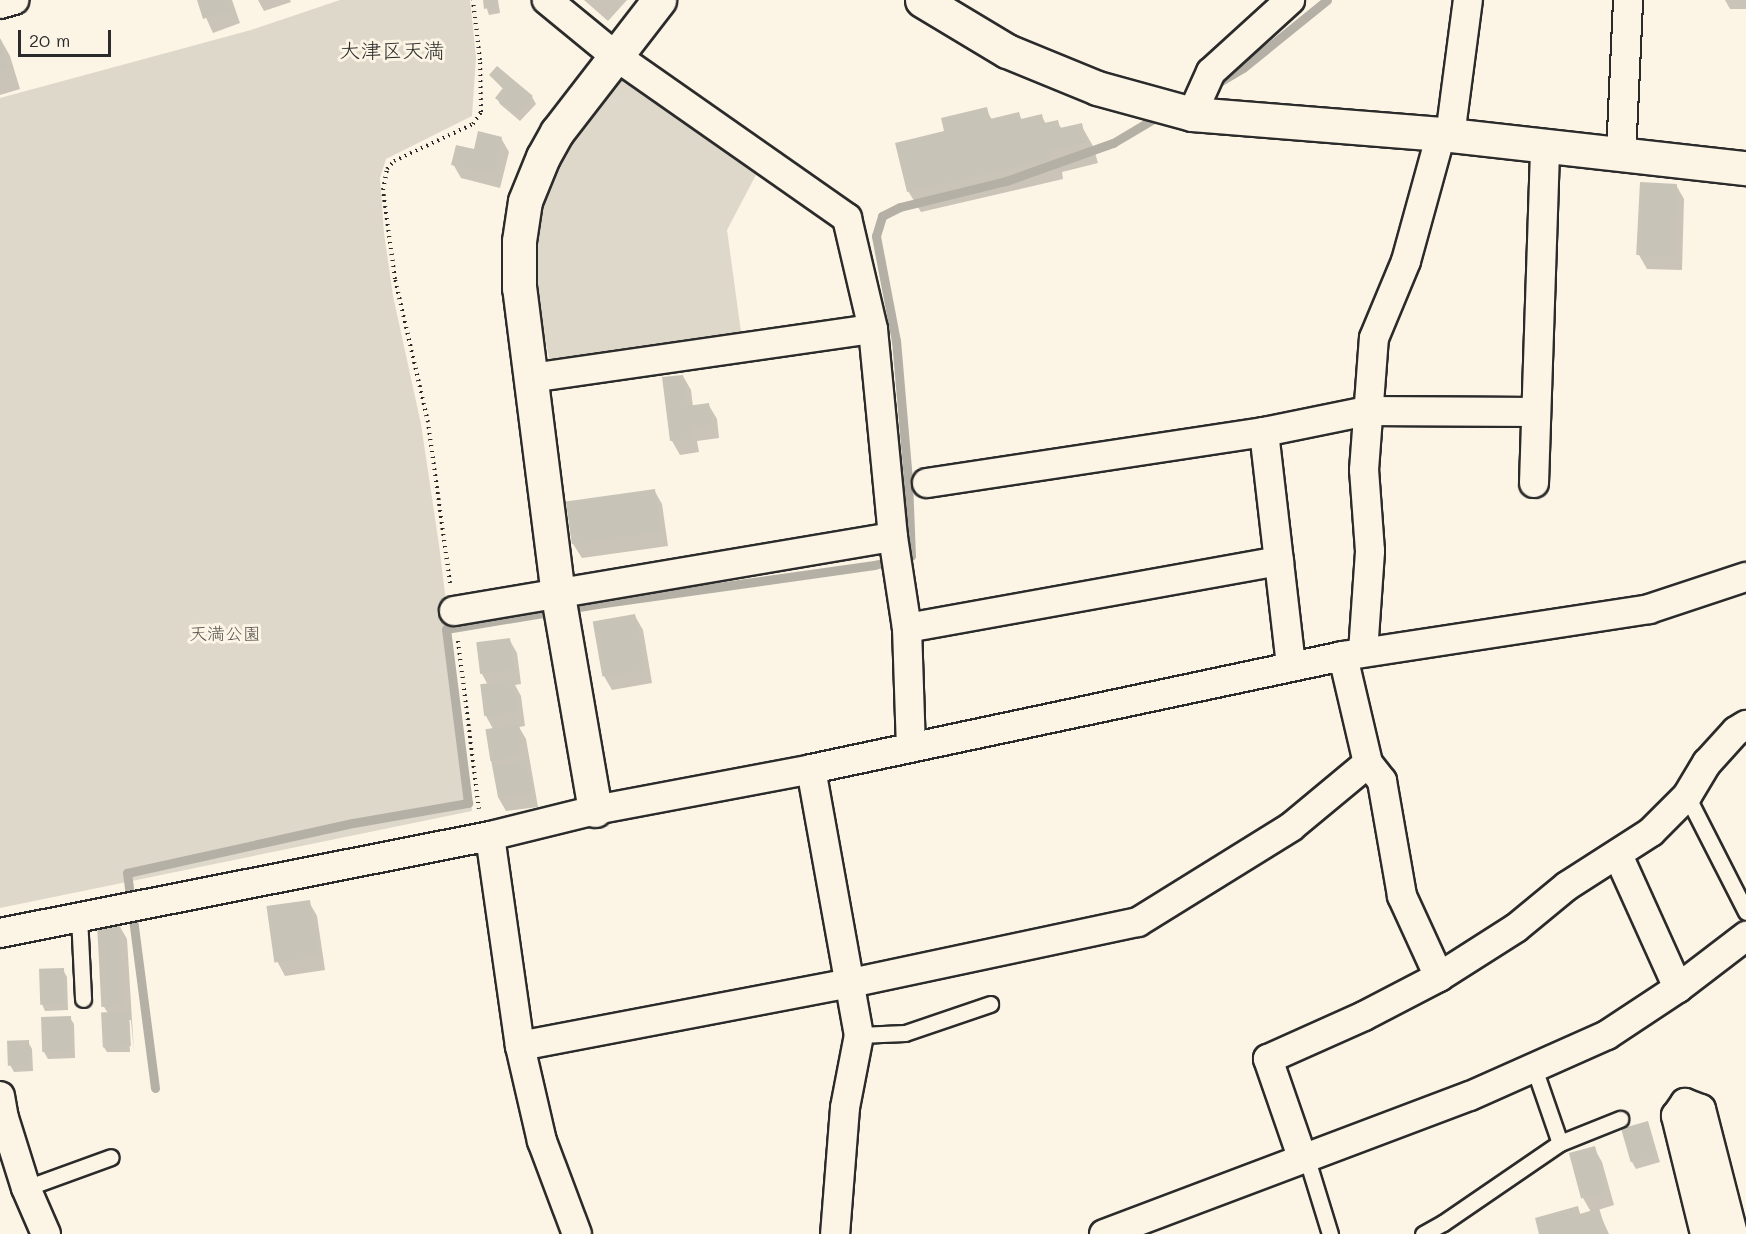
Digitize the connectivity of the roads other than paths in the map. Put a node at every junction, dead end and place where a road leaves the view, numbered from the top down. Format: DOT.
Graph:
graph roads {
  1 [pos="14,0"];
  2 [pos="547,0"];
  3 [pos="659,0"];
  4 [pos="1290,0"];
  5 [pos="1468,0"];
  6 [pos="1628,0"];
  7 [pos="927,2"];
  8 [pos="0,4"];
  9 [pos="614,55"];
  10 [pos="1192,114"];
  11 [pos="1446,135"];
  12 [pos="1545,146"];
  13 [pos="1621,156"];
  14 [pos="1746,168"];
  15 [pos="873,329"];
  16 [pos="531,378"];
  17 [pos="1366,411"];
  18 [pos="1536,412"];
  19 [pos="1263,432"];
  20 [pos="927,483"];
  21 [pos="1534,483"];
  22 [pos="893,537"];
  23 [pos="1279,561"];
  24 [pos="1746,577"];
  25 [pos="558,595"];
  26 [pos="454,611"];
  27 [pos="907,628"];
  28 [pos="1353,654"];
  29 [pos="1291,666"];
  30 [pos="1746,725"];
  31 [pos="911,747"];
  32 [pos="1368,763"];
  33 [pos="810,769"];
  34 [pos="1687,796"];
  35 [pos="595,810"];
  36 [pos="490,836"];
  37 [pos="1618,855"];
  38 [pos="1746,912"];
  39 [pos="79,916"];
  40 [pos="0,933"];
  41 [pos="1746,936"];
  42 [pos="1439,977"];
  43 [pos="851,983"];
  44 [pos="1678,988"];
  45 [pos="83,999"];
  46 [pos="990,1004"];
  47 [pos="859,1035"];
  48 [pos="520,1046"];
  49 [pos="1534,1068"];
  50 [pos="0,1096"];
  51 [pos="1620,1119"];
  52 [pos="1560,1143"];
  53 [pos="111,1157"];
  54 [pos="1304,1157"];
  55 [pos="26,1188"];
  56 [pos="1142,1227"];
  57 [pos="1445,1229"];
  58 [pos="46,1234"];
  59 [pos="577,1234"];
  60 [pos="835,1234"];
  61 [pos="1104,1234"];
  62 [pos="1330,1234"];
  63 [pos="1423,1234"];
  64 [pos="1705,1234"];
  65 [pos="1733,1234"];
  1 -- 8 [label="street"];
  2 -- 9 [label="street"];
  3 -- 9 [label="street"];
  4 -- 10 [label="street"];
  5 -- 11 [label="street"];
  6 -- 13 [label="street"];
  7 -- 10 [label="street"];
  9 -- 15 [label="street"];
  9 -- 16 [label="street"];
  10 -- 11 [label="street"];
  11 -- 12 [label="street"];
  11 -- 17 [label="street"];
  12 -- 13 [label="street"];
  12 -- 18 [label="street"];
  13 -- 14 [label="street"];
  15 -- 16 [label="street"];
  15 -- 22 [label="street"];
  16 -- 25 [label="street"];
  17 -- 18 [label="street"];
  17 -- 19 [label="street"];
  17 -- 28 [label="street"];
  18 -- 21 [label="street"];
  19 -- 20 [label="street"];
  19 -- 23 [label="street"];
  22 -- 25 [label="street"];
  22 -- 27 [label="street"];
  23 -- 27 [label="street"];
  23 -- 29 [label="street"];
  24 -- 28 [label="street"];
  25 -- 26 [label="street"];
  25 -- 35 [label="street"];
  27 -- 31 [label="street"];
  28 -- 29 [label="street"];
  28 -- 32 [label="street"];
  29 -- 31 [label="street"];
  30 -- 34 [label="street"];
  31 -- 33 [label="street"];
  32 -- 42 [label="street"];
  32 -- 43 [label="street"];
  33 -- 35 [label="street"];
  33 -- 43 [label="street"];
  34 -- 37 [label="street"];
  34 -- 38 [label="lane"];
  35 -- 36 [label="street"];
  36 -- 39 [label="street"];
  36 -- 48 [label="street"];
  37 -- 42 [label="street"];
  37 -- 44 [label="street"];
  39 -- 40 [label="street"];
  39 -- 45 [label="lane"];
  41 -- 44 [label="street"];
  42 -- 54 [label="street"];
  43 -- 47 [label="street"];
  43 -- 48 [label="street"];
  44 -- 49 [label="street"];
  46 -- 47 [label="lane"];
  47 -- 60 [label="street"];
  48 -- 59 [label="street"];
  49 -- 52 [label="lane"];
  49 -- 54 [label="street"];
  50 -- 55 [label="street"];
  51 -- 52 [label="lane"];
  52 -- 57 [label="lane"];
  53 -- 55 [label="lane"];
  54 -- 56 [label="street"];
  54 -- 62 [label="lane"];
  55 -- 58 [label="street"];
  56 -- 61 [label="street"];
  57 -- 63 [label="lane"];
  64 -- 65 [label="street"];
}
